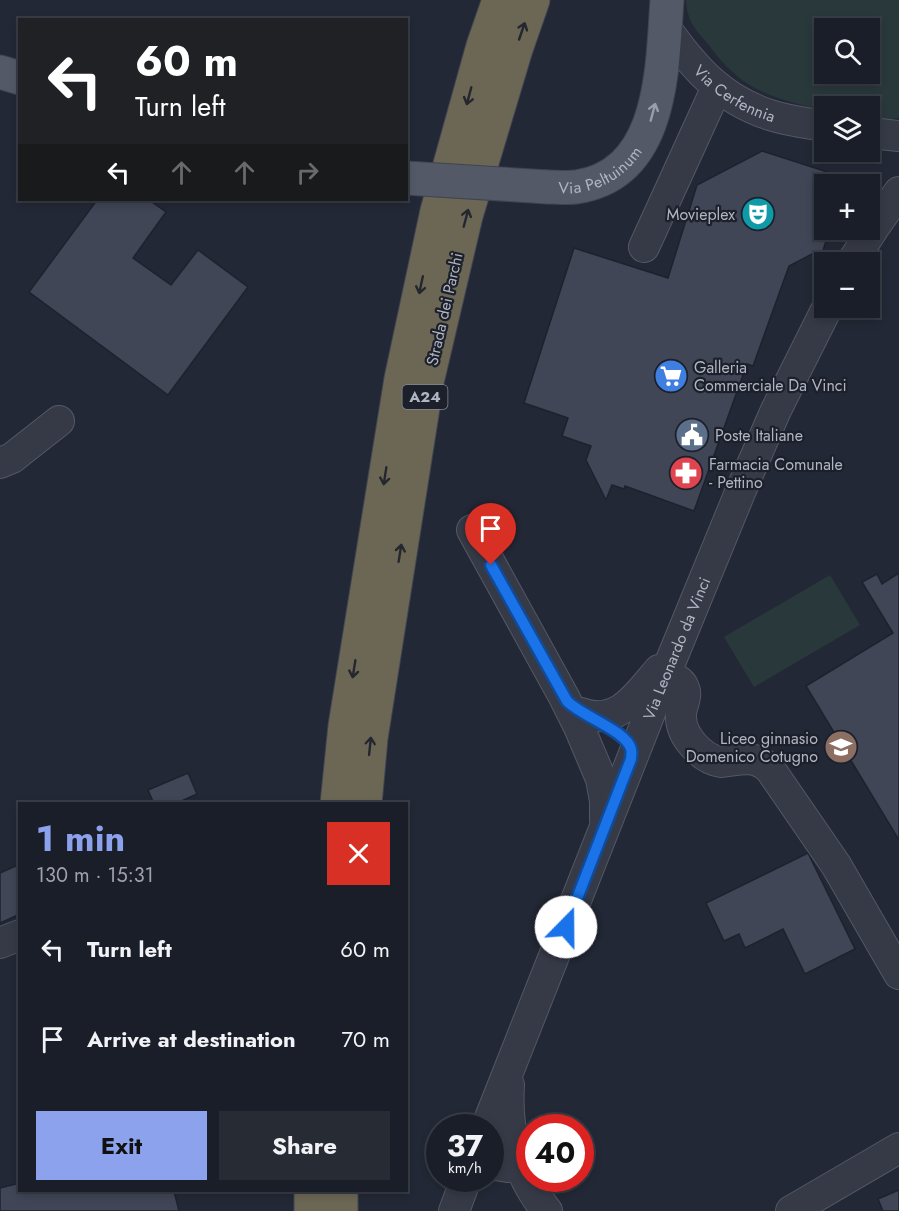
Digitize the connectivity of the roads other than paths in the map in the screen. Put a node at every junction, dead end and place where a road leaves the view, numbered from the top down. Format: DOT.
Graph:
graph roads {
  1 [pos="499,0"];
  2 [pos="533,0"];
  3 [pos="666,14"];
  4 [pos="0,72"];
  5 [pos="18,77"];
  6 [pos="717,87"];
  7 [pos="814,124"];
  8 [pos="880,134"];
  9 [pos="899,136"];
  10 [pos="408,178"];
  11 [pos="899,192"];
  12 [pos="644,247"];
  13 [pos="858,252"];
  14 [pos="822,318"];
  15 [pos="59,421"];
  16 [pos="0,463"];
  17 [pos="472,530"];
  18 [pos="669,663"];
  19 [pos="575,712"];
  20 [pos="631,759"];
  21 [pos="337,802"];
  22 [pos="364,802"];
  23 [pos="606,825"];
  24 [pos="18,936"];
  25 [pos="0,943"];
  26 [pos="899,974"];
  27 [pos="504,1131"];
  28 [pos="899,1148"];
  29 [pos="504,1156"];
  30 [pos="311,1192"];
  31 [pos="341,1192"];
  32 [pos="462,1192"];
  33 [pos="311,1211"];
  34 [pos="341,1211"];
  35 [pos="454,1211"];
  36 [pos="547,1211"];
  37 [pos="791,1211"];
  1 -- 21 [label="highway, Strada dei Parchi / A24, one-way"];
  22 -- 2 [label="highway, Strada dei Parchi / A24, one-way"];
  3 -- 6 [label="street, Via Cerfennia"];
  10 -- 3 [label="main road, Via Peltuinum, one-way, bridge"];
  4 -- 5 [label="main road"];
  6 -- 7 [label="street, Via Cerfennia"];
  6 -- 12 [label="street"];
  8 -- 9 [label="street"];
  11 -- 13 [label="street"];
  14 -- 18 [label="street, Via Leonardo da Vinci"];
  15 -- 16 [label="street"];
  17 -- 19 [label="street"];
  18 -- 19 [label="street"];
  18 -- 20 [label="street, Via Leonardo da Vinci"];
  18 -- 26 [label="street"];
  19 -- 20 [label="street"];
  19 -- 23 [label="street"];
  20 -- 23 [label="street, Via Leonardo da Vinci"];
  23 -- 27 [label="street, Via Leonardo da Vinci"];
  24 -- 25 [label="street"];
  28 -- 37 [label="street"];
  29 -- 36 [label="street"];
  30 -- 33 [label="highway"];
  31 -- 34 [label="highway"];
  32 -- 35 [label="street"];
}
